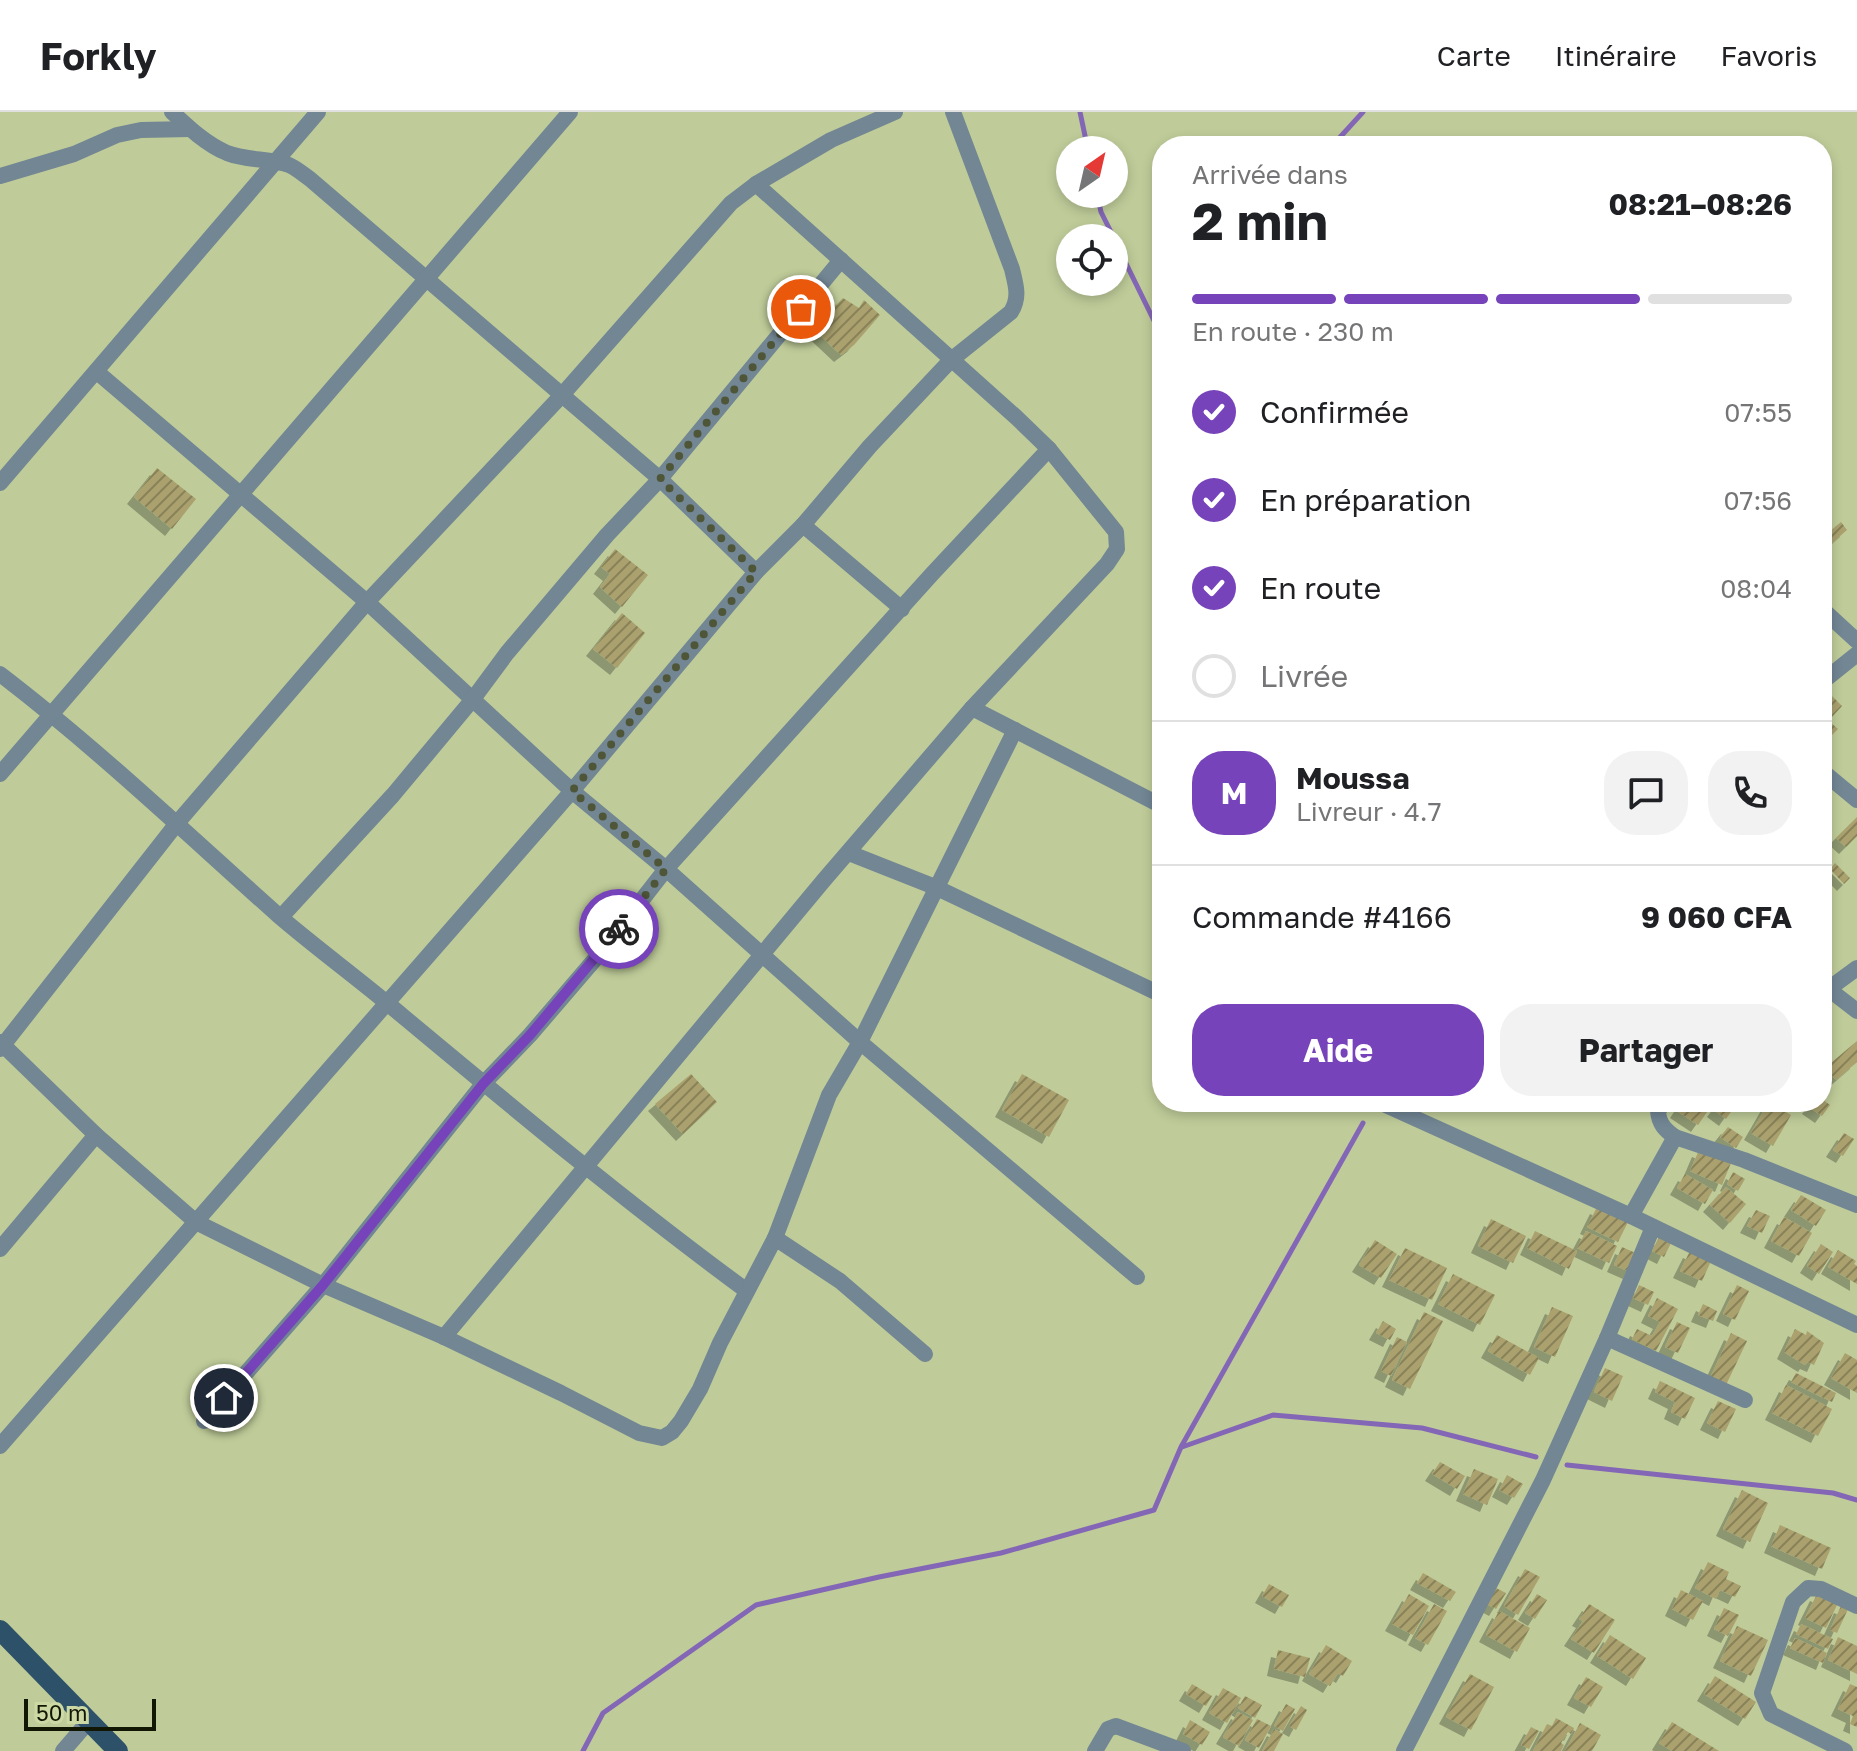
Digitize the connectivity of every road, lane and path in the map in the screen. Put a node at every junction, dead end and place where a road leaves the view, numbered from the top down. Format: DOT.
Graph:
graph roads {
  1 [pos="172,112"];
  2 [pos="318,112"];
  3 [pos="570,112"];
  4 [pos="895,112"];
  5 [pos="953,112"];
  6 [pos="190,129"];
  7 [pos="276,162"];
  8 [pos="0,176"];
  9 [pos="756,184"];
  10 [pos="841,260"];
  11 [pos="428,278"];
  12 [pos="951,360"];
  13 [pos="97,372"];
  14 [pos="562,395"];
  15 [pos="1049,449"];
  16 [pos="660,479"];
  17 [pos="0,483"];
  18 [pos="240,493"];
  19 [pos="803,525"];
  20 [pos="756,572"];
  21 [pos="367,602"];
  22 [pos="902,609"];
  23 [pos="1832,618"];
  24 [pos="1857,641"];
  25 [pos="1857,654"];
  26 [pos="0,674"];
  27 [pos="1832,674"];
  28 [pos="473,699"];
  29 [pos="972,708"];
  30 [pos="52,714"];
  31 [pos="1015,730"];
  32 [pos="0,774"];
  33 [pos="1832,779"];
  34 [pos="572,791"];
  35 [pos="1857,800"];
  36 [pos="1152,801"];
  37 [pos="178,822"];
  38 [pos="849,853"];
  39 [pos="666,869"];
  40 [pos="935,887"];
  41 [pos="281,917"];
  42 [pos="763,955"];
  43 [pos="1857,968"];
  44 [pos="1832,984"];
  45 [pos="1152,990"];
  46 [pos="1832,994"];
  47 [pos="387,1003"];
  48 [pos="1857,1011"];
  49 [pos="860,1042"];
  50 [pos="1,1045"];
  51 [pos="483,1084"];
  52 [pos="1401,1112"];
  53 [pos="1658,1112"];
  54 [pos="96,1135"];
  55 [pos="1675,1137"];
  56 [pos="586,1166"];
  57 [pos="1857,1205"];
  58 [pos="1631,1216"];
  59 [pos="196,1222"];
  60 [pos="1653,1227"];
  61 [pos="775,1238"];
  62 [pos="0,1249"];
  63 [pos="1137,1277"];
  64 [pos="323,1285"];
  65 [pos="747,1291"];
  66 [pos="1857,1325"];
  67 [pos="444,1337"];
  68 [pos="1607,1338"];
  69 [pos="925,1354"];
  70 [pos="1745,1400"];
  71 [pos="204,1421"];
  72 [pos="0,1446"];
  73 [pos="1857,1606"];
  74 [pos="0,1630"];
  75 [pos="88,1722"];
  76 [pos="63,1751"];
  77 [pos="118,1751"];
  78 [pos="1095,1751"];
  79 [pos="1183,1751"];
  80 [pos="1404,1751"];
  81 [pos="1845,1751"];
  1 -- 6 [label="street"];
  2 -- 7 [label="street"];
  3 -- 11 [label="street"];
  4 -- 9 [label="street"];
  5 -- 12 [label="street"];
  6 -- 7 [label="street"];
  6 -- 8 [label="street"];
  7 -- 11 [label="street"];
  7 -- 13 [label="street"];
  9 -- 10 [label="street"];
  9 -- 14 [label="street"];
  10 -- 12 [label="street"];
  10 -- 16 [label="street"];
  11 -- 14 [label="street"];
  11 -- 18 [label="street"];
  12 -- 15 [label="street"];
  12 -- 19 [label="street"];
  13 -- 17 [label="street"];
  13 -- 18 [label="street"];
  14 -- 16 [label="street"];
  14 -- 21 [label="street"];
  15 -- 22 [label="street"];
  15 -- 29 [label="street"];
  16 -- 20 [label="street"];
  16 -- 28 [label="street"];
  18 -- 21 [label="street"];
  18 -- 30 [label="street"];
  19 -- 20 [label="street"];
  19 -- 22 [label="street"];
  20 -- 34 [label="street"];
  21 -- 28 [label="street"];
  21 -- 37 [label="street"];
  22 -- 39 [label="street"];
  23 -- 24 [label="street"];
  25 -- 27 [label="street"];
  26 -- 30 [label="street"];
  28 -- 34 [label="street"];
  28 -- 41 [label="street"];
  29 -- 31 [label="street"];
  29 -- 38 [label="street"];
  30 -- 32 [label="street"];
  30 -- 37 [label="street"];
  31 -- 36 [label="street"];
  31 -- 40 [label="street"];
  33 -- 35 [label="street"];
  34 -- 39 [label="street"];
  34 -- 47 [label="street"];
  37 -- 41 [label="street"];
  37 -- 50 [label="street"];
  38 -- 40 [label="street"];
  38 -- 42 [label="street"];
  39 -- 42 [label="street"];
  39 -- 51 [label="street"];
  40 -- 45 [label="street"];
  40 -- 49 [label="street"];
  41 -- 47 [label="street"];
  42 -- 49 [label="street"];
  42 -- 56 [label="street"];
  43 -- 44 [label="street"];
  46 -- 48 [label="street"];
  47 -- 51 [label="street"];
  47 -- 59 [label="street"];
  49 -- 61 [label="street"];
  49 -- 63 [label="street"];
  50 -- 54 [label="street"];
  51 -- 56 [label="street"];
  51 -- 64 [label="street"];
  52 -- 58 [label="street"];
  53 -- 55 [label="street"];
  54 -- 59 [label="street"];
  54 -- 62 [label="street"];
  55 -- 57 [label="street"];
  55 -- 58 [label="street"];
  56 -- 65 [label="street"];
  56 -- 67 [label="street"];
  58 -- 60 [label="street"];
  59 -- 64 [label="street"];
  59 -- 72 [label="street"];
  60 -- 66 [label="street"];
  60 -- 68 [label="street"];
  61 -- 65 [label="street"];
  61 -- 69 [label="street"];
  64 -- 67 [label="street"];
  64 -- 71 [label="street"];
  65 -- 67 [label="street"];
  68 -- 70 [label="street"];
  68 -- 80 [label="street"];
  73 -- 81 [label="street"];
  74 -- 75 [label="main road"];
  75 -- 76 [label="street"];
  75 -- 77 [label="main road"];
  78 -- 79 [label="street"];
}
